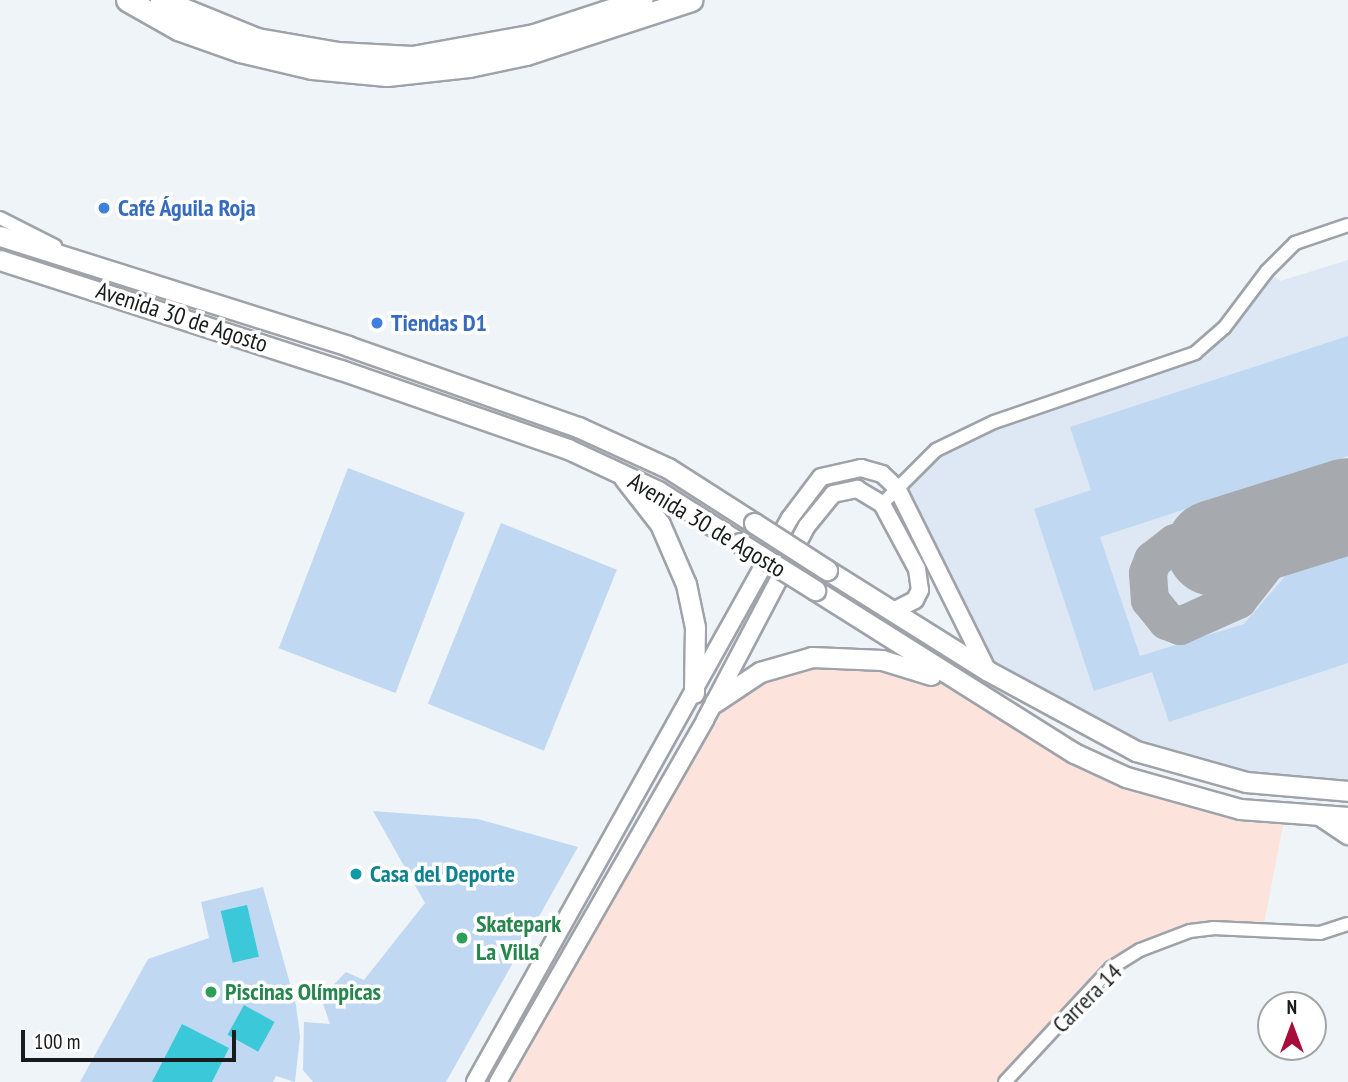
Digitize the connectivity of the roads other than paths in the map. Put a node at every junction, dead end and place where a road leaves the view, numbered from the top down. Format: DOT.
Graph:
graph roads {
  1 [pos="127,0"];
  2 [pos="161,0"];
  3 [pos="641,0"];
  4 [pos="691,0"];
  5 [pos="0,218"];
  6 [pos="1348,225"];
  7 [pos="0,236"];
  8 [pos="80,258"];
  9 [pos="0,260"];
  10 [pos="619,472"];
  11 [pos="897,488"];
  12 [pos="882,504"];
  13 [pos="885,608"];
  14 [pos="988,671"];
  15 [pos="694,693"];
  16 [pos="977,694"];
  17 [pos="715,702"];
  18 [pos="1348,791"];
  19 [pos="1318,816"];
  20 [pos="1348,817"];
  21 [pos="1348,836"];
  22 [pos="1348,925"];
  23 [pos="475,1082"];
  24 [pos="498,1082"];
  25 [pos="1005,1082"];
  1 -- 4 [label="highway"];
  2 -- 3 [label="highway"];
  5 -- 8 [label="street"];
  6 -- 11 [label="street"];
  7 -- 8 [label="main road, Avenida 30 de Agosto"];
  8 -- 13 [label="main road, Avenida 30 de Agosto, bridge"];
  9 -- 10 [label="main road, Avenida 30 de Agosto"];
  10 -- 15 [label="main road"];
  10 -- 16 [label="main road, Avenida 30 de Agosto, bridge"];
  11 -- 12 [label="street"];
  11 -- 14 [label="street"];
  11 -- 15 [label="street"];
  12 -- 13 [label="street"];
  12 -- 17 [label="street"];
  13 -- 14 [label="main road, Avenida 30 de Agosto"];
  14 -- 18 [label="main road, Avenida 30 de Agosto"];
  15 -- 23 [label="street"];
  16 -- 17 [label="main road"];
  16 -- 19 [label="main road, Avenida 30 de Agosto"];
  17 -- 24 [label="street"];
  19 -- 20 [label="main road, Avenida 30 de Agosto"];
  19 -- 21 [label="street"];
  22 -- 25 [label="street, Carrera 14"];
}
